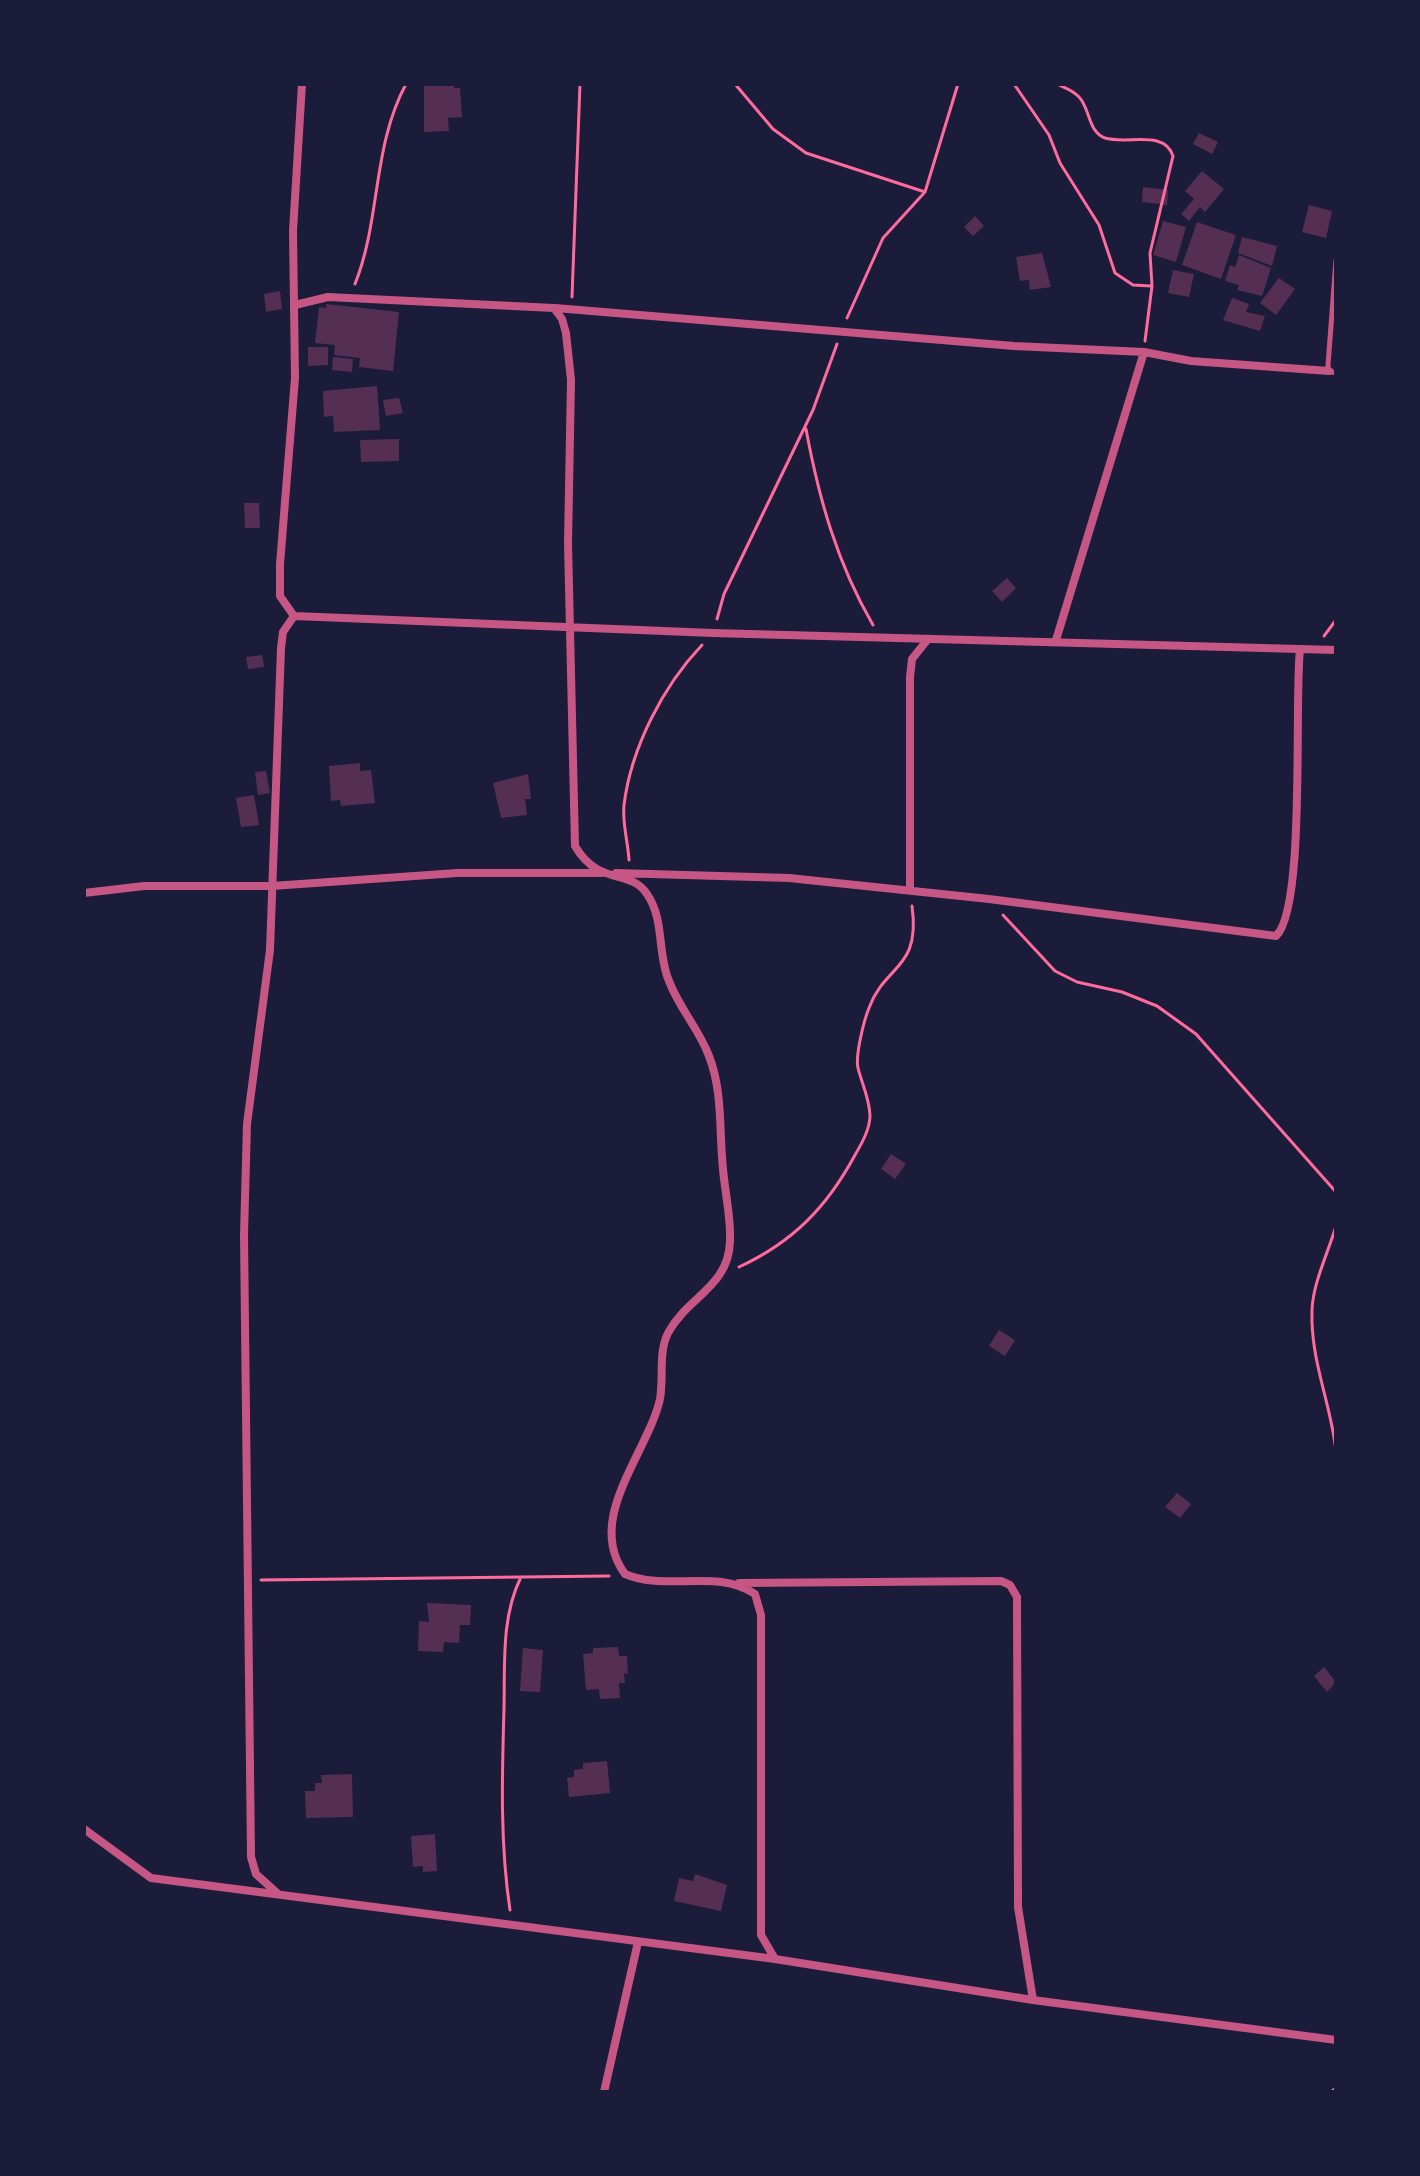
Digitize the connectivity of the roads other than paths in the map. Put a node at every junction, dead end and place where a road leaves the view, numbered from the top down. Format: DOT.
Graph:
graph roads {
  1 [pos="302,84"];
  2 [pos="1336,260"];
  3 [pos="295,305"];
  4 [pos="554,308"];
  5 [pos="1144,352"];
  6 [pos="1333,372"];
  7 [pos="294,616"];
  8 [pos="570,625"];
  9 [pos="928,639"];
  10 [pos="1056,640"];
  11 [pos="1300,649"];
  12 [pos="1336,650"];
  13 [pos="600,873"];
  14 [pos="272,886"];
  15 [pos="910,890"];
  16 [pos="84,893"];
  17 [pos="739,1583"];
  18 [pos="84,1829"];
  19 [pos="277,1893"];
  20 [pos="638,1942"];
  21 [pos="775,1959"];
  22 [pos="1033,2000"];
  23 [pos="1336,2040"];
  24 [pos="604,2092"];
  1 -- 3 [label="street"];
  2 -- 6 [label="lane"];
  3 -- 4 [label="street"];
  3 -- 7 [label="street"];
  4 -- 5 [label="street"];
  4 -- 8 [label="street"];
  5 -- 6 [label="street"];
  5 -- 10 [label="street"];
  7 -- 8 [label="street"];
  7 -- 14 [label="street"];
  8 -- 9 [label="street"];
  8 -- 13 [label="street"];
  9 -- 10 [label="street"];
  9 -- 15 [label="street"];
  10 -- 11 [label="street"];
  11 -- 12 [label="street"];
  11 -- 15 [label="street"];
  13 -- 14 [label="street"];
  13 -- 15 [label="street"];
  13 -- 17 [label="street"];
  14 -- 16 [label="street"];
  14 -- 19 [label="street"];
  17 -- 21 [label="street"];
  17 -- 22 [label="street"];
  18 -- 19 [label="street"];
  19 -- 20 [label="street"];
  20 -- 21 [label="street"];
  20 -- 24 [label="street"];
  21 -- 22 [label="street"];
  22 -- 23 [label="street"];
}
